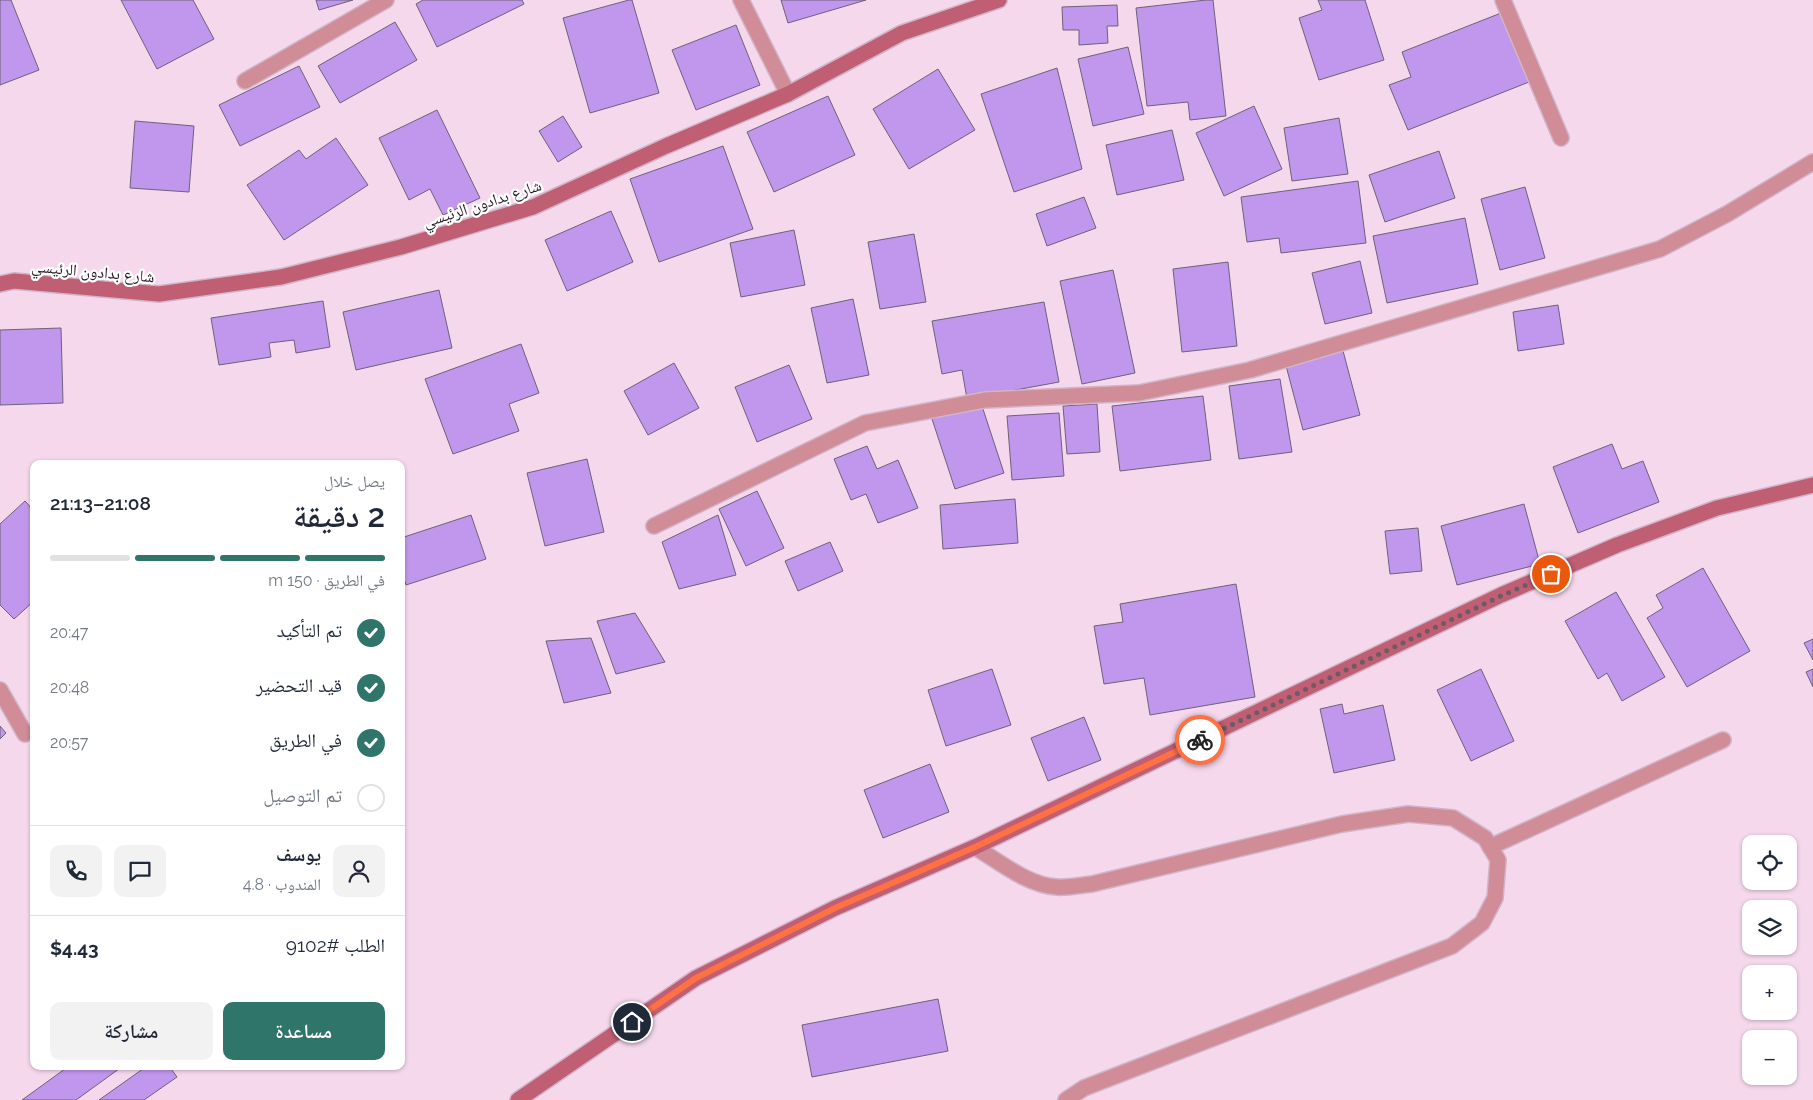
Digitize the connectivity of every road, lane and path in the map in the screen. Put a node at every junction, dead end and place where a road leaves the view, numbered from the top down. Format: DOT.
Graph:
graph roads {
  1 [pos="386,0"];
  2 [pos="741,0"];
  3 [pos="999,0"];
  4 [pos="1503,0"];
  5 [pos="246,81"];
  6 [pos="788,94"];
  7 [pos="1561,138"];
  8 [pos="1813,162"];
  9 [pos="0,284"];
  10 [pos="1813,485"];
  11 [pos="654,526"];
  12 [pos="0,690"];
  13 [pos="26,734"];
  14 [pos="1723,740"];
  15 [pos="975,847"];
  16 [pos="1490,847"];
  17 [pos="518,1100"];
  18 [pos="1066,1100"];
  1 -- 5 [label="street"];
  2 -- 6 [label="street"];
  3 -- 6 [label="main road, شارع بدادون الرئيسي"];
  4 -- 7 [label="street"];
  6 -- 9 [label="main road, شارع بدادون الرئيسي"];
  8 -- 11 [label="street"];
  10 -- 15 [label="main road"];
  12 -- 13 [label="street"];
  14 -- 16 [label="street"];
  15 -- 16 [label="street"];
  15 -- 17 [label="main road"];
  16 -- 18 [label="street"];
}
